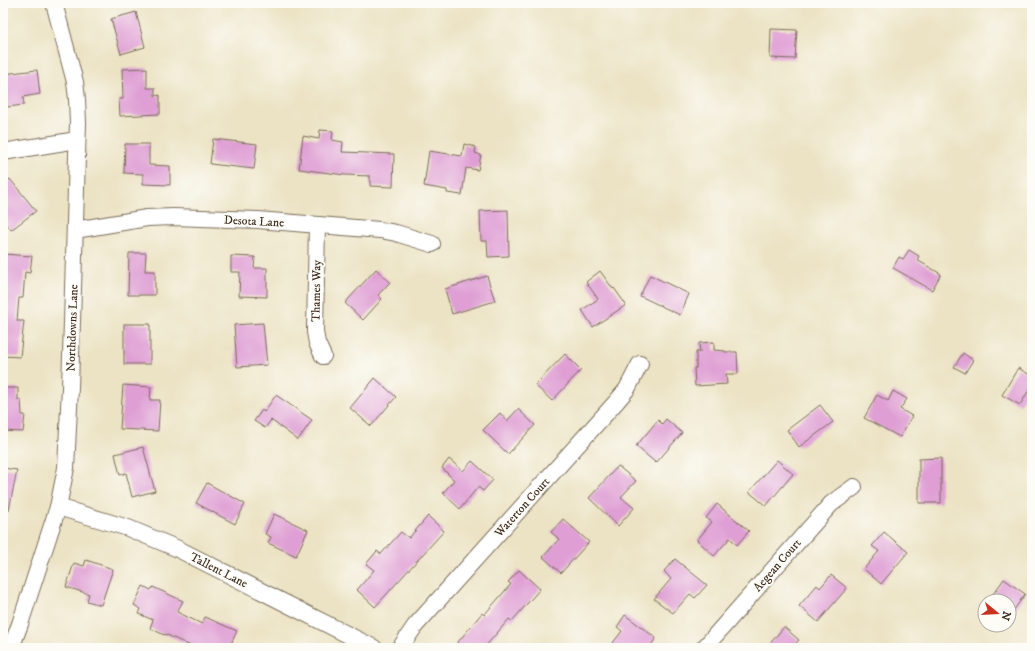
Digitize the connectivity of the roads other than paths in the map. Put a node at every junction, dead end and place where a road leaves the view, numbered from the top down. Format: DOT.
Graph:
graph roads {
  1 [pos="54,3"];
  2 [pos="77,140"];
  3 [pos="3,152"];
  4 [pos="317,225"];
  5 [pos="75,230"];
  6 [pos="432,244"];
  7 [pos="322,356"];
  8 [pos="640,364"];
  9 [pos="854,487"];
  10 [pos="58,507"];
  11 [pos="11,648"];
  12 [pos="374,648"];
  13 [pos="400,648"];
  14 [pos="704,648"];
  1 -- 2 [label="street, Northdowns Lane"];
  2 -- 3 [label="street"];
  2 -- 5 [label="street, Northdowns Lane"];
  4 -- 5 [label="street, Desota Lane"];
  4 -- 6 [label="street, Desota Lane"];
  4 -- 7 [label="street, Thames Way"];
  5 -- 10 [label="street, Northdowns Lane"];
  8 -- 13 [label="street, Waterton Court"];
  9 -- 14 [label="street, Aegean Court"];
  10 -- 11 [label="street, Northdowns Lane"];
  10 -- 12 [label="street, Tallent Lane"];
}
